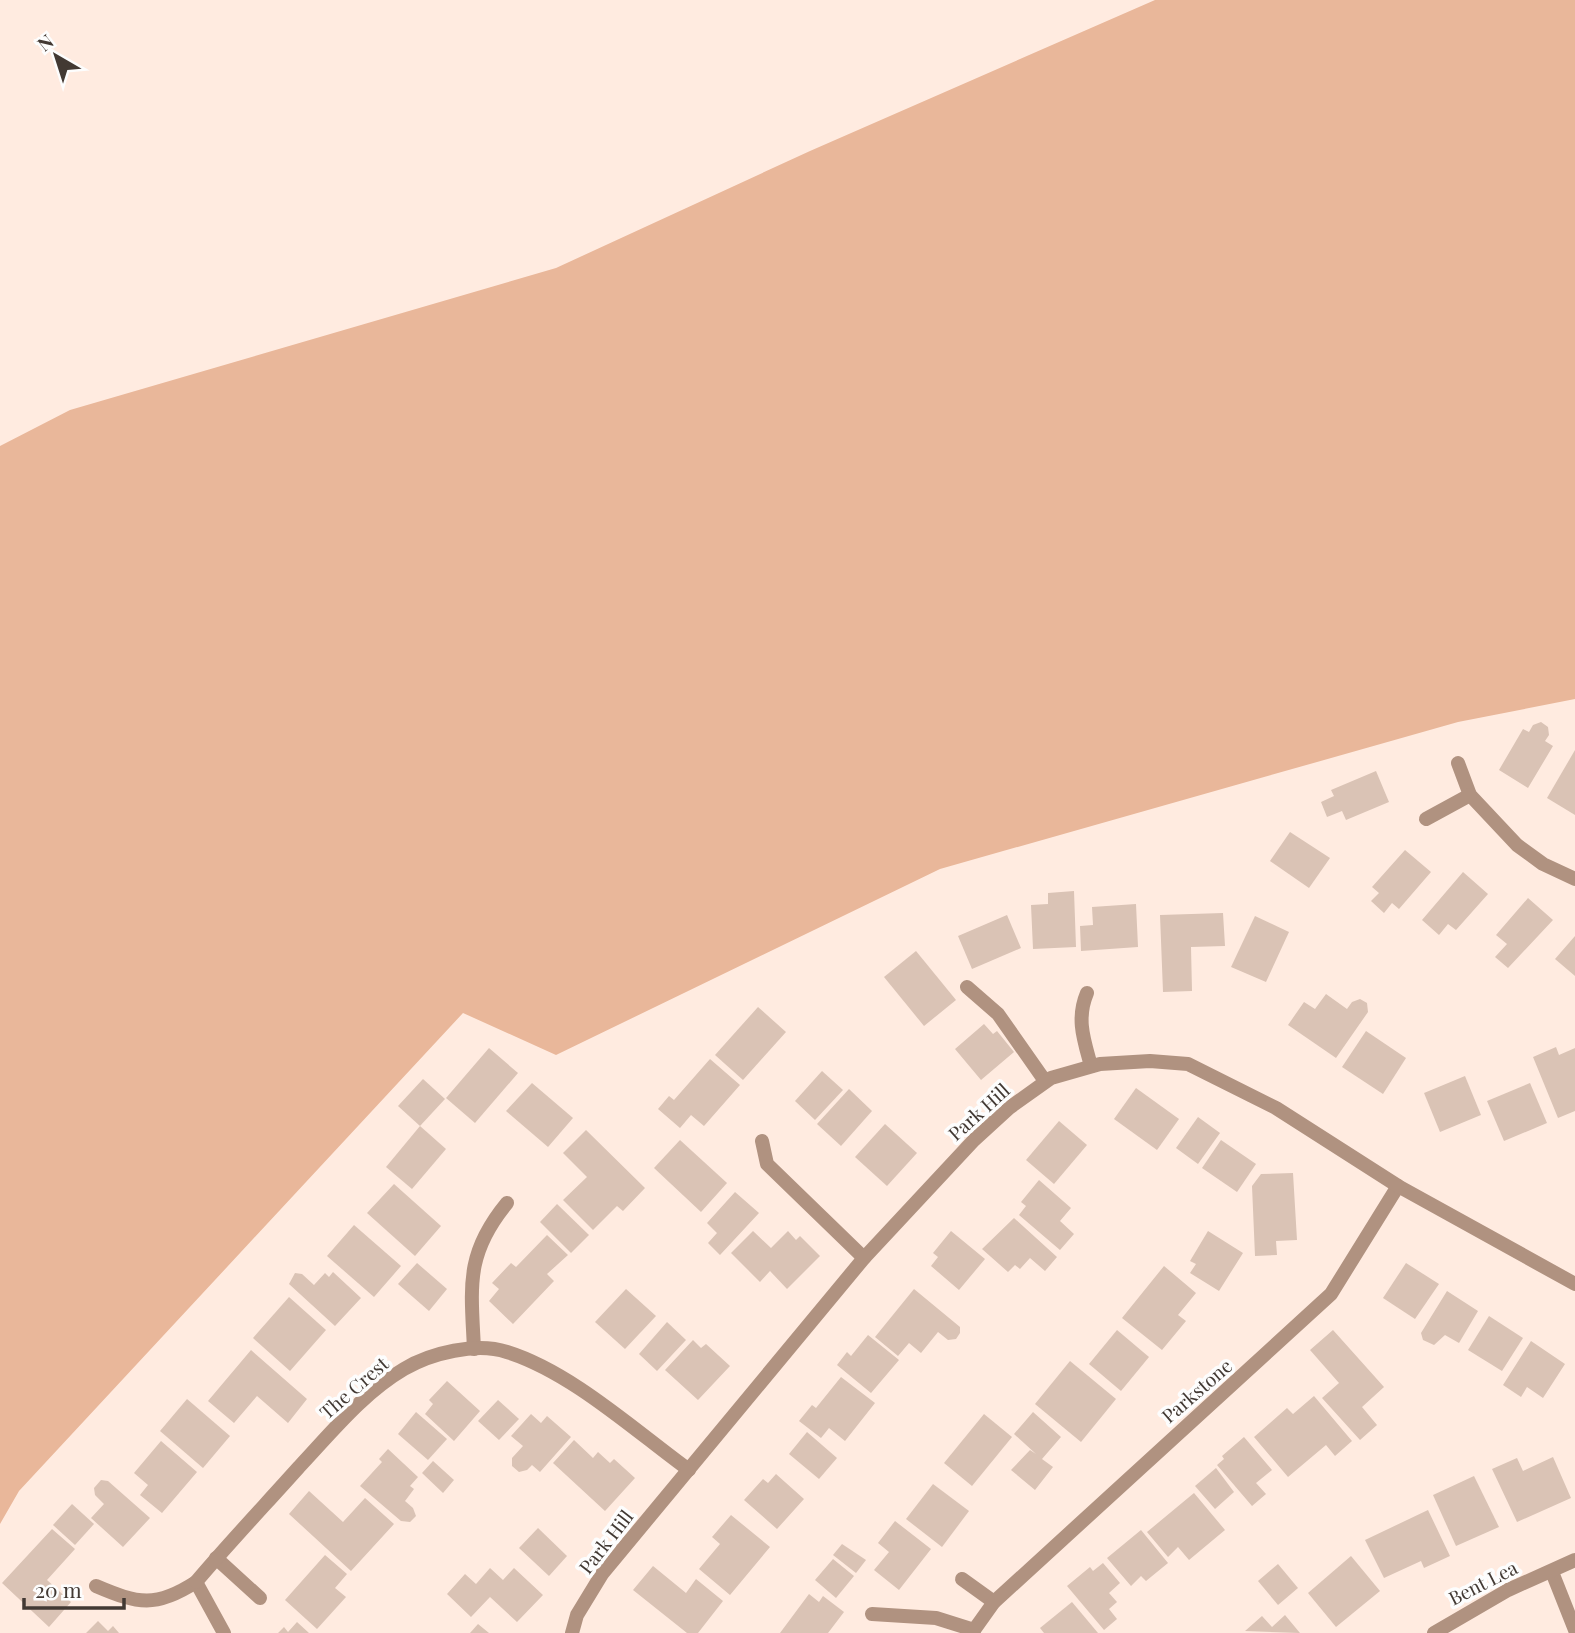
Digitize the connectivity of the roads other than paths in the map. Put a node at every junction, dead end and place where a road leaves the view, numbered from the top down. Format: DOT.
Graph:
graph roads {
  1 [pos="1458,763"];
  2 [pos="1470,795"];
  3 [pos="1426,819"];
  4 [pos="1575,879"];
  5 [pos="967,987"];
  6 [pos="1087,993"];
  7 [pos="1091,1066"];
  8 [pos="1045,1082"];
  9 [pos="762,1141"];
  10 [pos="1398,1186"];
  11 [pos="507,1203"];
  12 [pos="864,1258"];
  13 [pos="1575,1284"];
  14 [pos="474,1349"];
  15 [pos="689,1470"];
  16 [pos="216,1558"];
  17 [pos="1575,1560"];
  18 [pos="1552,1572"];
  19 [pos="962,1579"];
  20 [pos="196,1582"];
  21 [pos="96,1586"];
  22 [pos="260,1598"];
  23 [pos="994,1602"];
  24 [pos="872,1614"];
  25 [pos="1575,1630"];
  26 [pos="224,1633"];
  27 [pos="572,1633"];
  28 [pos="1433,1633"];
  1 -- 2 [label="street"];
  2 -- 3 [label="street"];
  2 -- 4 [label="street"];
  5 -- 8 [label="street"];
  6 -- 7 [label="street"];
  7 -- 8 [label="street, Park Hill"];
  7 -- 10 [label="street, Park Hill"];
  8 -- 12 [label="street, Park Hill"];
  9 -- 12 [label="street"];
  10 -- 13 [label="street, Park Hill"];
  10 -- 23 [label="street, Parkstone"];
  11 -- 14 [label="street"];
  12 -- 15 [label="street, Park Hill"];
  14 -- 15 [label="street, The Crest"];
  14 -- 16 [label="street, The Crest"];
  15 -- 27 [label="street, Park Hill"];
  16 -- 20 [label="street, The Crest"];
  16 -- 22 [label="street"];
  17 -- 18 [label="street, Bent Lea"];
  18 -- 25 [label="street"];
  18 -- 28 [label="street, Bent Lea"];
  19 -- 23 [label="street"];
  20 -- 21 [label="street"];
  20 -- 26 [label="street"];
  23 -- 24 [label="street, Parkstone"];
}
